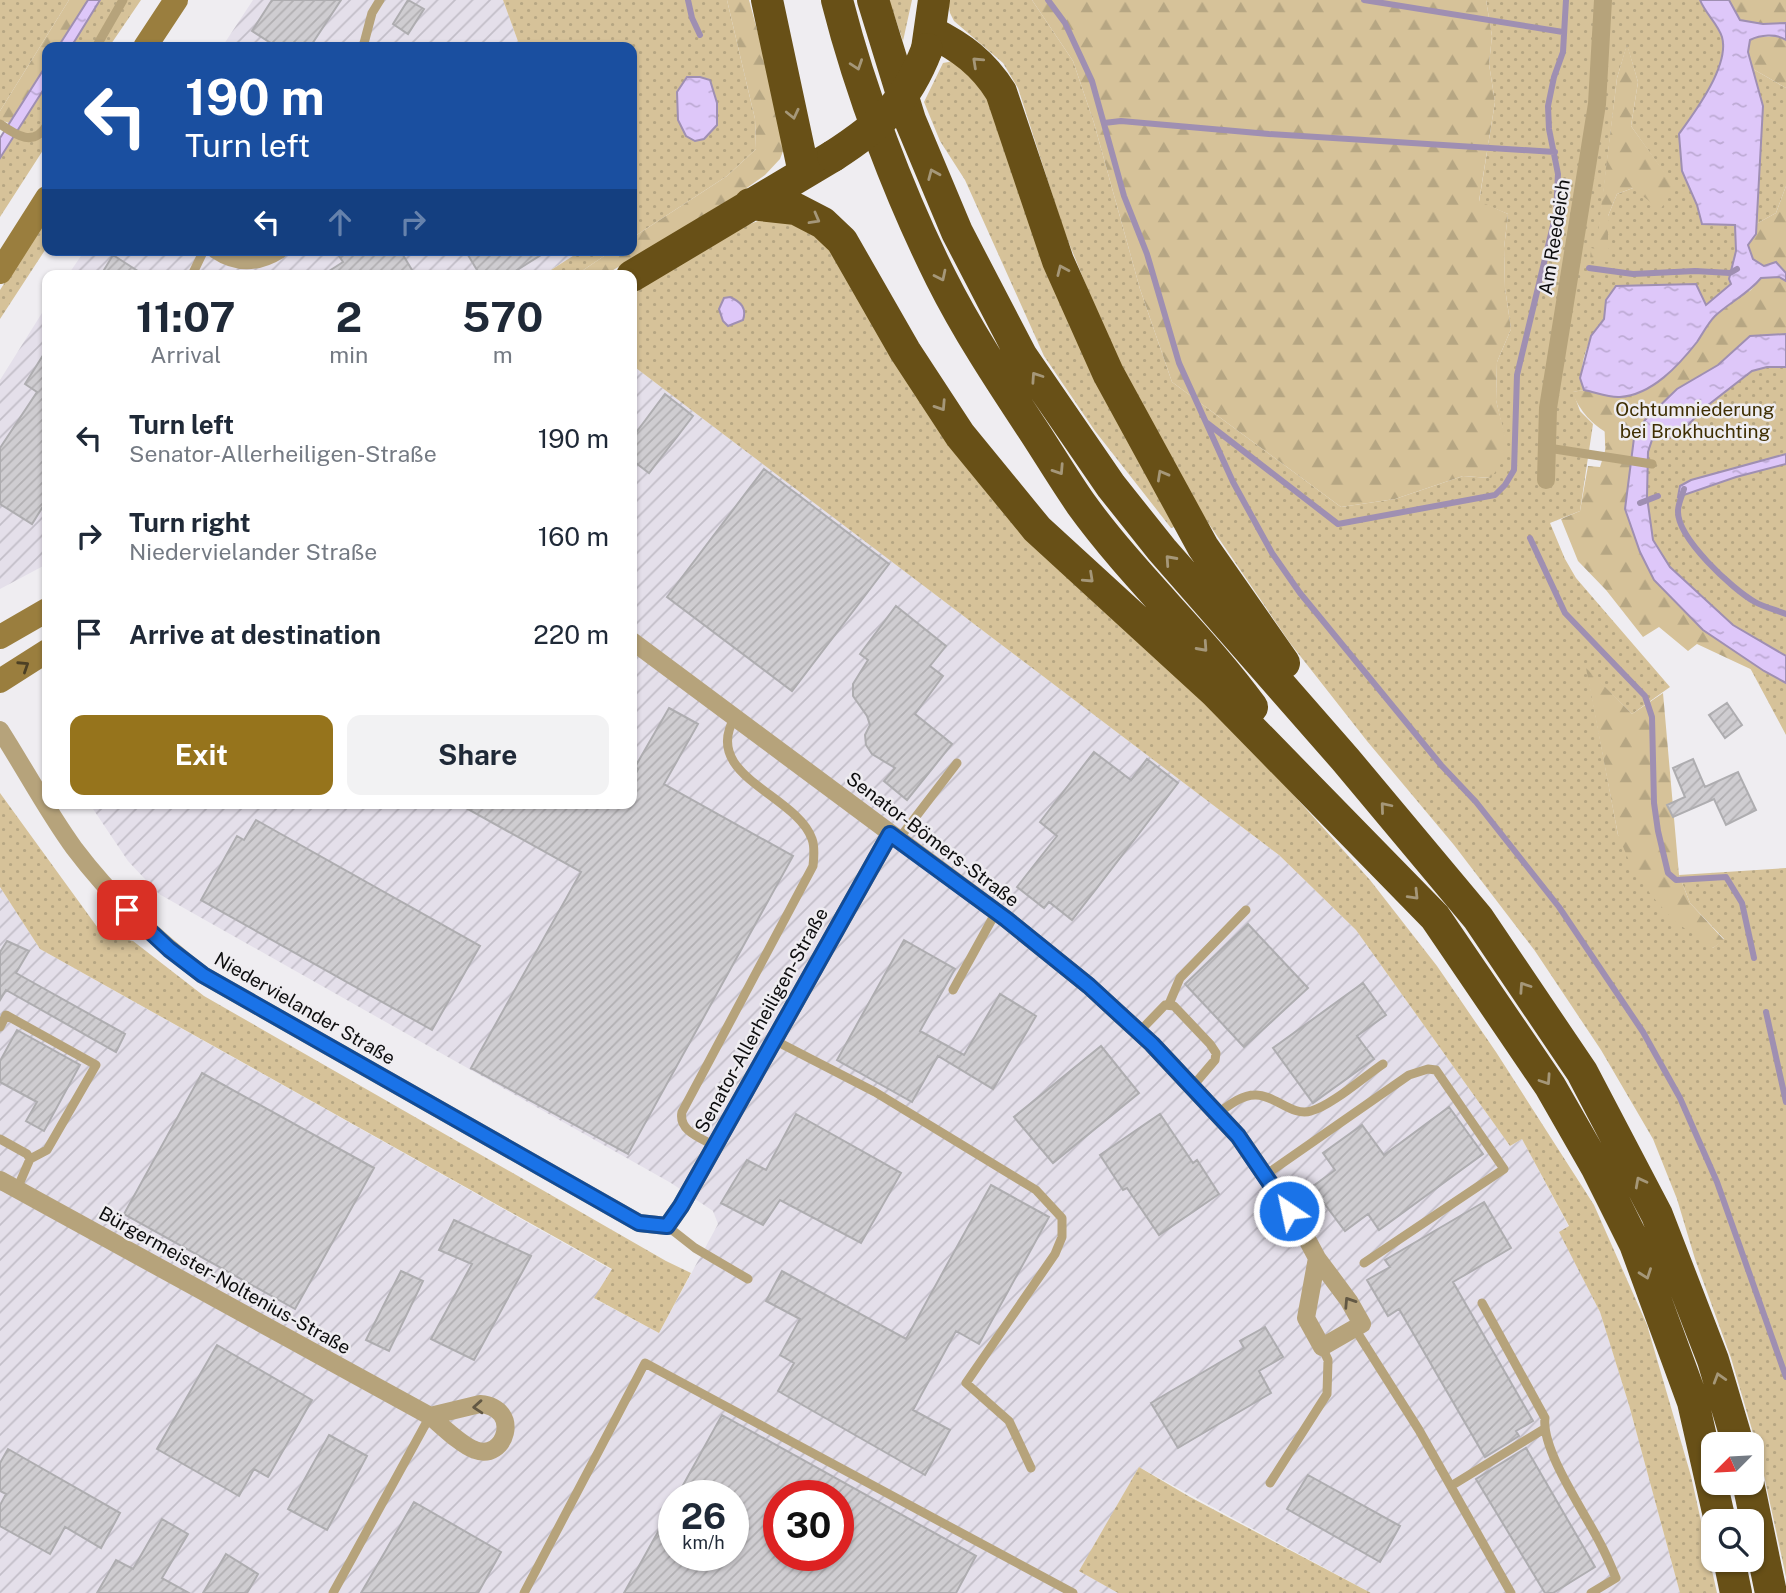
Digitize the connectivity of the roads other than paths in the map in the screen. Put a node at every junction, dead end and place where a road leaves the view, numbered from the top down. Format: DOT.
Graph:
graph roads {
  1 [pos="123,0"];
  2 [pos="176,0"];
  3 [pos="380,0"];
  4 [pos="767,0"];
  5 [pos="837,0"];
  6 [pos="873,0"];
  7 [pos="934,0"];
  8 [pos="1603,0"];
  9 [pos="929,41"];
  10 [pos="99,42"];
  11 [pos="148,42"];
  12 [pos="364,42"];
  13 [pos="1,125"];
  14 [pos="42,133"];
  15 [pos="804,173"];
  16 [pos="750,204"];
  17 [pos="42,206"];
  18 [pos="225,256"];
  19 [pos="264,256"];
  20 [pos="0,272"];
  21 [pos="637,273"];
  22 [pos="1548,448"];
  23 [pos="1652,464"];
  24 [pos="1546,481"];
  25 [pos="42,613"];
  26 [pos="0,637"];
  27 [pos="637,645"];
  28 [pos="42,654"];
  29 [pos="0,681"];
  30 [pos="735,717"];
  31 [pos="0,730"];
  32 [pos="1345,758"];
  33 [pos="957,763"];
  34 [pos="1315,793"];
  35 [pos="42,798"];
  36 [pos="49,809"];
  37 [pos="894,837"];
  38 [pos="1246,910"];
  39 [pos="996,912"];
  40 [pos="953,990"];
  41 [pos="1169,1004"];
  42 [pos="0,1027"];
  43 [pos="1139,1032"];
  44 [pos="774,1040"];
  45 [pos="1383,1064"];
  46 [pos="1192,1087"];
  47 [pos="1217,1114"];
  48 [pos="0,1139"];
  49 [pos="715,1146"];
  50 [pos="30,1158"];
  51 [pos="1264,1175"];
  52 [pos="0,1180"];
  53 [pos="17,1189"];
  54 [pos="667,1226"];
  55 [pos="1317,1258"];
  56 [pos="1364,1263"];
  57 [pos="748,1279"];
  58 [pos="1482,1303"];
  59 [pos="1355,1329"];
  60 [pos="1322,1347"];
  61 [pos="430,1416"];
  62 [pos="1544,1429"];
  63 [pos="1734,1432"];
  64 [pos="1031,1468"];
  65 [pos="1270,1483"];
  66 [pos="1451,1486"];
  67 [pos="1751,1495"];
  68 [pos="1717,1509"];
  69 [pos="1732,1572"];
  70 [pos="333,1593"];
  71 [pos="524,1593"];
  72 [pos="1073,1593"];
  73 [pos="1511,1593"];
  74 [pos="1591,1593"];
  75 [pos="1736,1593"];
  76 [pos="1771,1593"];
  1 -- 10 [label="lane"];
  2 -- 11 [label="street"];
  3 -- 12 [label="lane"];
  4 -- 15 [label="highway, one-way"];
  5 -- 34 [label="highway, one-way"];
  32 -- 6 [label="highway, one-way"];
  7 -- 9 [label="highway"];
  8 -- 22 [label="street, Am Reedeich"];
  9 -- 15 [label="highway, bridge"];
  32 -- 9 [label="highway, one-way"];
  13 -- 14 [label="lane"];
  15 -- 16 [label="highway"];
  16 -- 21 [label="highway"];
  16 -- 34 [label="highway, one-way"];
  17 -- 20 [label="street"];
  18 -- 19 [label="street"];
  22 -- 23 [label="lane"];
  22 -- 24 [label="street, Am Reedeich"];
  25 -- 26 [label="street"];
  27 -- 30 [label="street, Senator-Bömers-Straße"];
  29 -- 28 [label="street, one-way"];
  30 -- 37 [label="street, Senator-Bömers-Straße"];
  30 -- 49 [label="lane"];
  31 -- 35 [label="street, Niedervielander Straße"];
  63 -- 32 [label="highway, one-way"];
  33 -- 37 [label="lane"];
  34 -- 68 [label="highway, one-way"];
  36 -- 54 [label="street, Niedervielander Straße"];
  37 -- 39 [label="street, Senator-Bömers-Straße"];
  37 -- 44 [label="street, Senator-Allerheiligen-Straße"];
  38 -- 41 [label="lane"];
  39 -- 40 [label="lane"];
  39 -- 43 [label="street, Senator-Bömers-Straße"];
  41 -- 43 [label="lane"];
  41 -- 46 [label="lane"];
  42 -- 50 [label="lane"];
  43 -- 46 [label="street, Senator-Bömers-Straße"];
  44 -- 49 [label="street, Senator-Allerheiligen-Straße"];
  44 -- 64 [label="lane"];
  45 -- 47 [label="lane"];
  46 -- 47 [label="street, Senator-Bömers-Straße"];
  47 -- 51 [label="street, Senator-Bömers-Straße"];
  48 -- 50 [label="lane"];
  49 -- 54 [label="street, Senator-Allerheiligen-Straße"];
  50 -- 53 [label="lane"];
  51 -- 55 [label="street, Senator-Bömers-Straße"];
  51 -- 56 [label="lane"];
  52 -- 53 [label="street, Bürgermeister-Noltenius-Straße"];
  53 -- 61 [label="street, Bürgermeister-Noltenius-Straße"];
  54 -- 57 [label="lane"];
  59 -- 55 [label="street, Senator-Bömers-Straße, one-way"];
  55 -- 60 [label="street"];
  58 -- 62 [label="lane"];
  59 -- 60 [label="street"];
  59 -- 66 [label="lane"];
  60 -- 65 [label="lane"];
  61 -- 70 [label="lane"];
  62 -- 66 [label="lane"];
  62 -- 74 [label="lane"];
  66 -- 73 [label="lane"];
  67 -- 76 [label="highway"];
  69 -- 75 [label="highway"];
  71 -- 72 [label="lane"];
}
